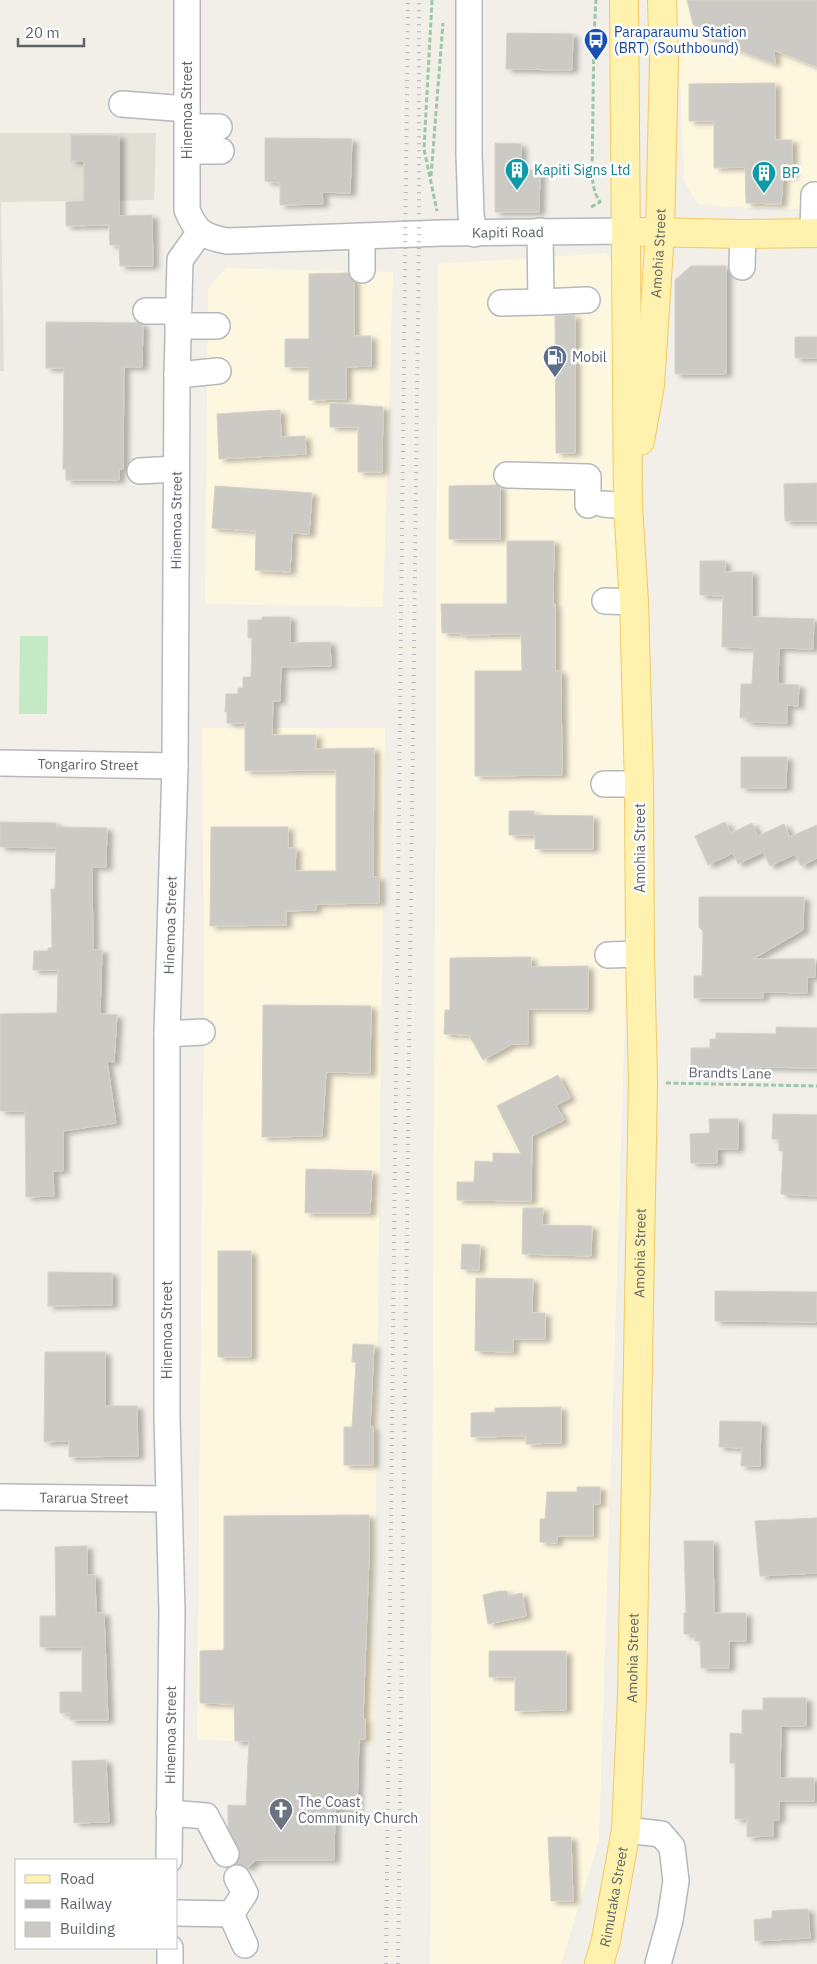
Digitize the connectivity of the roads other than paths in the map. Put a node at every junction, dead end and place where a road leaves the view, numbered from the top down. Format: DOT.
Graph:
graph roads {
  1 [pos="187,0"];
  2 [pos="469,0"];
  3 [pos="624,0"];
  4 [pos="662,0"];
  5 [pos="122,104"];
  6 [pos="219,127"];
  7 [pos="188,129"];
  8 [pos="221,151"];
  9 [pos="814,195"];
  10 [pos="627,231"];
  11 [pos="200,232"];
  12 [pos="540,232"];
  13 [pos="660,232"];
  14 [pos="815,233"];
  15 [pos="474,234"];
  16 [pos="743,234"];
  17 [pos="362,237"];
  18 [pos="742,267"];
  19 [pos="362,270"];
  20 [pos="587,300"];
  21 [pos="541,302"];
  22 [pos="501,303"];
  23 [pos="146,311"];
  24 [pos="178,319"];
  25 [pos="217,326"];
  26 [pos="218,372"];
  27 [pos="177,375"];
  28 [pos="176,469"];
  29 [pos="140,471"];
  30 [pos="507,475"];
  31 [pos="606,505"];
  32 [pos="605,601"];
  33 [pos="634,602"];
  34 [pos="0,763"];
  35 [pos="175,766"];
  36 [pos="604,784"];
  37 [pos="639,784"];
  38 [pos="640,954"];
  39 [pos="608,955"];
  40 [pos="202,1032"];
  41 [pos="167,1034"];
  42 [pos="0,1496"];
  43 [pos="168,1499"];
  44 [pos="169,1813"];
  45 [pos="626,1830"];
  46 [pos="226,1854"];
  47 [pos="169,1859"];
  48 [pos="237,1878"];
  49 [pos="178,1913"];
  50 [pos="230,1914"];
  51 [pos="245,1945"];
  52 [pos="170,1949"];
  53 [pos="170,1964"];
  54 [pos="599,1964"];
  55 [pos="658,1964"];
  1 -- 7 [label="street, Hinemoa Street"];
  2 -- 15 [label="street"];
  3 -- 10 [label="main road, Amohia Street"];
  4 -- 13 [label="main road, Amohia Street"];
  5 -- 7 [label="street"];
  6 -- 7 [label="street"];
  7 -- 8 [label="street"];
  7 -- 11 [label="street, Hinemoa Street"];
  9 -- 14 [label="street"];
  10 -- 12 [label="street, Kapiti Road"];
  10 -- 13 [label="main road, Kapiti Road"];
  10 -- 31 [label="main road, Amohia Street"];
  11 -- 17 [label="street, Kapiti Road"];
  11 -- 24 [label="street, Hinemoa Street"];
  12 -- 15 [label="street, Kapiti Road"];
  12 -- 21 [label="street"];
  13 -- 16 [label="main road, Kapiti Road"];
  13 -- 31 [label="main road, Amohia Street"];
  14 -- 16 [label="main road, Kapiti Road"];
  15 -- 17 [label="street, Kapiti Road"];
  16 -- 18 [label="street"];
  17 -- 19 [label="street"];
  20 -- 21 [label="street"];
  21 -- 22 [label="street"];
  23 -- 24 [label="street"];
  24 -- 25 [label="street"];
  24 -- 27 [label="street, Hinemoa Street"];
  26 -- 27 [label="street"];
  27 -- 28 [label="street, Hinemoa Street"];
  28 -- 29 [label="street"];
  28 -- 35 [label="street, Hinemoa Street"];
  30 -- 31 [label="street"];
  31 -- 33 [label="main road, Amohia Street"];
  32 -- 33 [label="street"];
  33 -- 37 [label="main road, Amohia Street"];
  34 -- 35 [label="street, Tongariro Street"];
  35 -- 41 [label="street, Hinemoa Street"];
  36 -- 37 [label="street"];
  37 -- 38 [label="main road, Amohia Street"];
  38 -- 39 [label="street"];
  38 -- 45 [label="main road, Amohia Street"];
  40 -- 41 [label="street"];
  41 -- 43 [label="street, Hinemoa Street"];
  42 -- 43 [label="street, Tararua Street"];
  43 -- 44 [label="street, Hinemoa Street"];
  44 -- 46 [label="street"];
  44 -- 47 [label="street, Hinemoa Street"];
  45 -- 54 [label="main road, Rimutaka Street"];
  45 -- 55 [label="street"];
  48 -- 50 [label="street"];
  49 -- 50 [label="street"];
  50 -- 51 [label="street"];
  52 -- 53 [label="street"];
}
